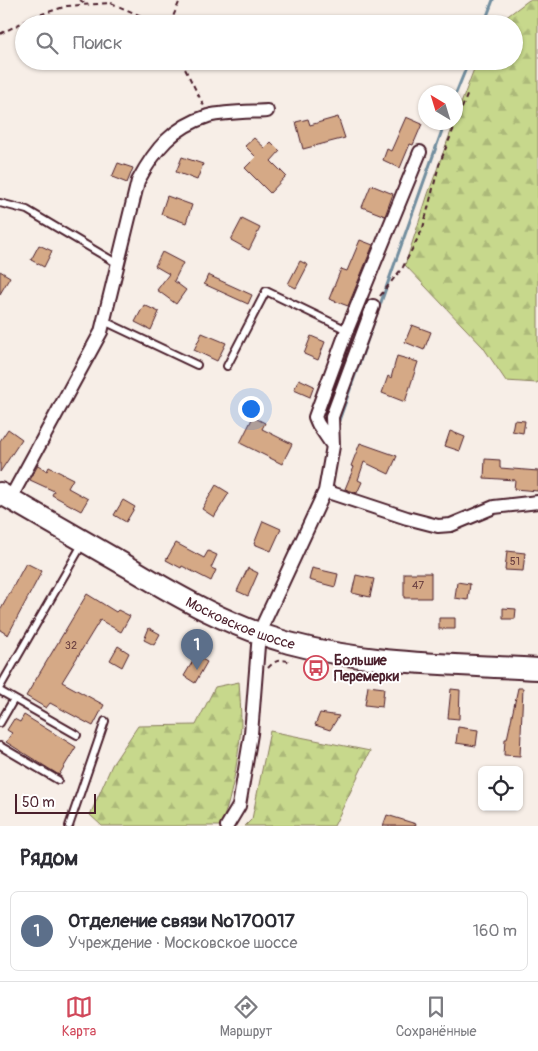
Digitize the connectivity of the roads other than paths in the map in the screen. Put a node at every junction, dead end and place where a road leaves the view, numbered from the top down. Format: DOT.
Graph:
graph roads {
  1 [pos="267,111"];
  2 [pos="420,152"];
  3 [pos="0,203"];
  4 [pos="118,264"];
  5 [pos="373,306"];
  6 [pos="104,321"];
  7 [pos="347,330"];
  8 [pos="197,365"];
  9 [pos="227,366"];
  10 [pos="333,446"];
  11 [pos="325,490"];
  12 [pos="5,496"];
  13 [pos="538,502"];
  14 [pos="84,542"];
  15 [pos="259,633"];
  16 [pos="538,668"];
  17 [pos="0,687"];
  18 [pos="0,691"];
  19 [pos="14,699"];
  20 [pos="105,721"];
  21 [pos="0,724"];
  22 [pos="77,735"];
  23 [pos="0,746"];
  24 [pos="58,780"];
  25 [pos="69,826"];
  26 [pos="227,826"];
  1 -- 4 [label="street"];
  2 -- 7 [label="street"];
  3 -- 4 [label="lane"];
  4 -- 6 [label="street"];
  5 -- 10 [label="street"];
  6 -- 8 [label="lane"];
  6 -- 12 [label="street"];
  7 -- 9 [label="lane"];
  7 -- 10 [label="street"];
  10 -- 11 [label="street"];
  11 -- 13 [label="street"];
  11 -- 15 [label="street"];
  12 -- 14 [label="main road, Московское шоссе"];
  14 -- 15 [label="main road, Московское шоссе"];
  14 -- 17 [label="lane"];
  15 -- 16 [label="main road, Московское шоссе"];
  15 -- 26 [label="street"];
  18 -- 19 [label="lane"];
  19 -- 21 [label="lane"];
  19 -- 22 [label="lane"];
  20 -- 25 [label="lane"];
  23 -- 24 [label="lane"];
}
